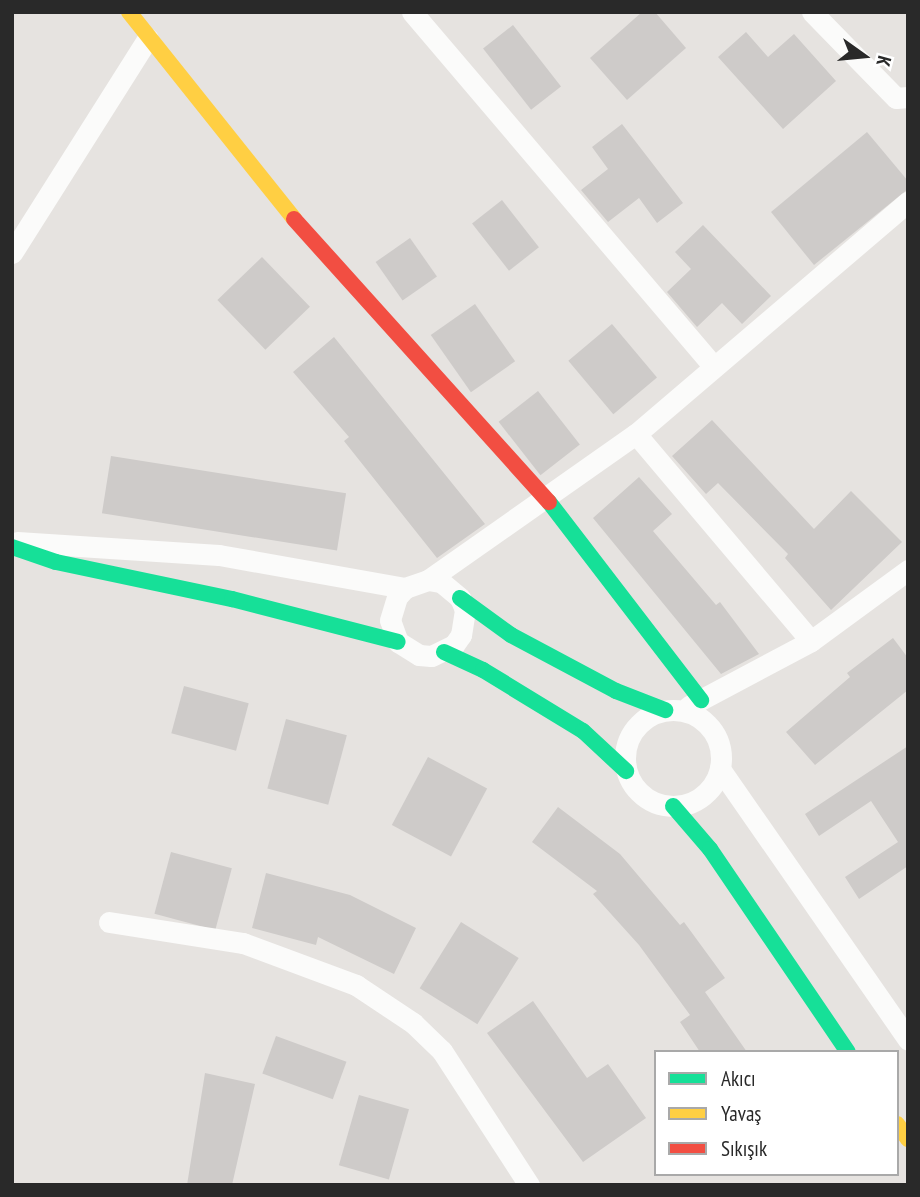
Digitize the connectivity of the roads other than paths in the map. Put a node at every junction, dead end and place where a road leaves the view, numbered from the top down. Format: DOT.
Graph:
graph roads {
  1 [pos="129,12"];
  2 [pos="412,12"];
  3 [pos="812,12"];
  4 [pos="148,38"];
  5 [pos="904,102"];
  6 [pos="908,202"];
  7 [pos="12,253"];
  8 [pos="714,367"];
  9 [pos="636,434"];
  10 [pos="544,499"];
  11 [pos="12,541"];
  12 [pos="12,547"];
  13 [pos="908,570"];
  14 [pos="428,580"];
  15 [pos="405,588"];
  16 [pos="460,598"];
  17 [pos="811,641"];
  18 [pos="398,642"];
  19 [pos="444,652"];
  20 [pos="701,700"];
  21 [pos="673,710"];
  22 [pos="720,769"];
  23 [pos="626,771"];
  24 [pos="673,806"];
  25 [pos="109,922"];
  26 [pos="908,1040"];
  27 [pos="847,1050"];
  28 [pos="529,1185"];
  1 -- 4 [label="main road"];
  2 -- 8 [label="street"];
  3 -- 5 [label="street"];
  4 -- 7 [label="street"];
  4 -- 10 [label="main road"];
  6 -- 8 [label="street"];
  8 -- 9 [label="street"];
  9 -- 10 [label="street"];
  9 -- 17 [label="street"];
  10 -- 14 [label="street"];
  10 -- 20 [label="main road"];
  11 -- 15 [label="street"];
  12 -- 18 [label="main road"];
  13 -- 17 [label="street"];
  14 -- 15 [label="street"];
  14 -- 16 [label="street"];
  15 -- 18 [label="street"];
  16 -- 19 [label="street"];
  16 -- 21 [label="main road"];
  17 -- 20 [label="street"];
  18 -- 19 [label="street"];
  19 -- 23 [label="main road"];
  20 -- 21 [label="street"];
  21 -- 22 [label="street"];
  21 -- 23 [label="street"];
  22 -- 24 [label="street"];
  22 -- 26 [label="street"];
  23 -- 24 [label="street"];
  24 -- 27 [label="main road"];
  25 -- 28 [label="street"];
}
